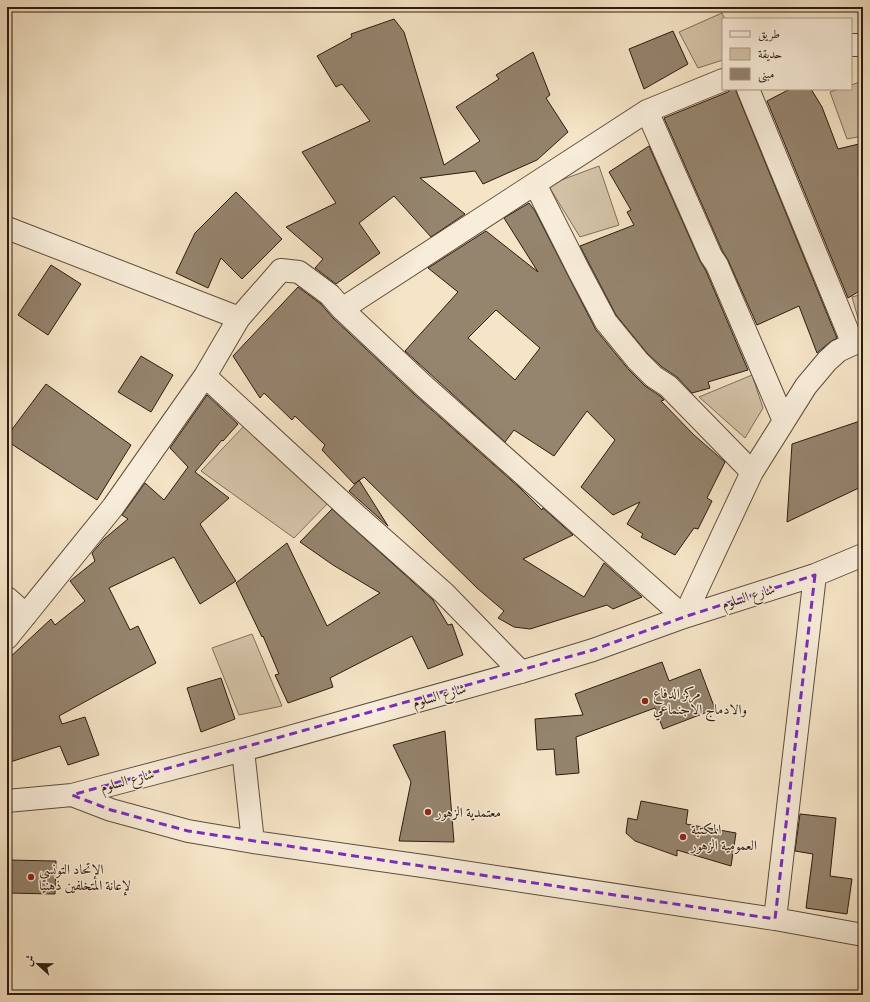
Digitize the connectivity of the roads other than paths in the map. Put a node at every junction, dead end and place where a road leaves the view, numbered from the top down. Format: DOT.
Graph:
graph roads {
  1 [pos="852,45"];
  2 [pos="863,45"];
  3 [pos="722,80"];
  4 [pos="748,90"];
  5 [pos="646,111"];
  6 [pos="535,184"];
  7 [pos="7,228"];
  8 [pos="342,309"];
  9 [pos="239,318"];
  10 [pos="858,343"];
  11 [pos="206,376"];
  12 [pos="784,421"];
  13 [pos="752,472"];
  14 [pos="863,555"];
  15 [pos="815,575"];
  16 [pos="7,598"];
  17 [pos="26,615"];
  18 [pos="684,616"];
  19 [pos="7,638"];
  20 [pos="521,672"];
  21 [pos="243,750"];
  22 [pos="72,795"];
  23 [pos="7,801"];
  24 [pos="253,842"];
  25 [pos="775,920"];
  26 [pos="863,935"];
  1 -- 2 [label="street"];
  3 -- 5 [label="street"];
  4 -- 10 [label="street"];
  5 -- 6 [label="street"];
  5 -- 12 [label="street"];
  6 -- 8 [label="street"];
  6 -- 13 [label="street"];
  7 -- 9 [label="street"];
  8 -- 9 [label="street"];
  8 -- 18 [label="street"];
  9 -- 11 [label="street"];
  10 -- 12 [label="street"];
  11 -- 17 [label="street"];
  11 -- 20 [label="street"];
  12 -- 13 [label="street"];
  13 -- 18 [label="street"];
  14 -- 15 [label="street, شارع السلوم"];
  15 -- 18 [label="street, شارع السلوم"];
  15 -- 25 [label="street"];
  16 -- 17 [label="street"];
  17 -- 19 [label="street"];
  18 -- 20 [label="street, شارع السلوم"];
  20 -- 21 [label="street, شارع السلوم"];
  21 -- 22 [label="street, شارع السلوم"];
  21 -- 24 [label="street"];
  22 -- 23 [label="street, شارع السلوم"];
  22 -- 24 [label="street"];
  24 -- 25 [label="street"];
  25 -- 26 [label="street"];
}
